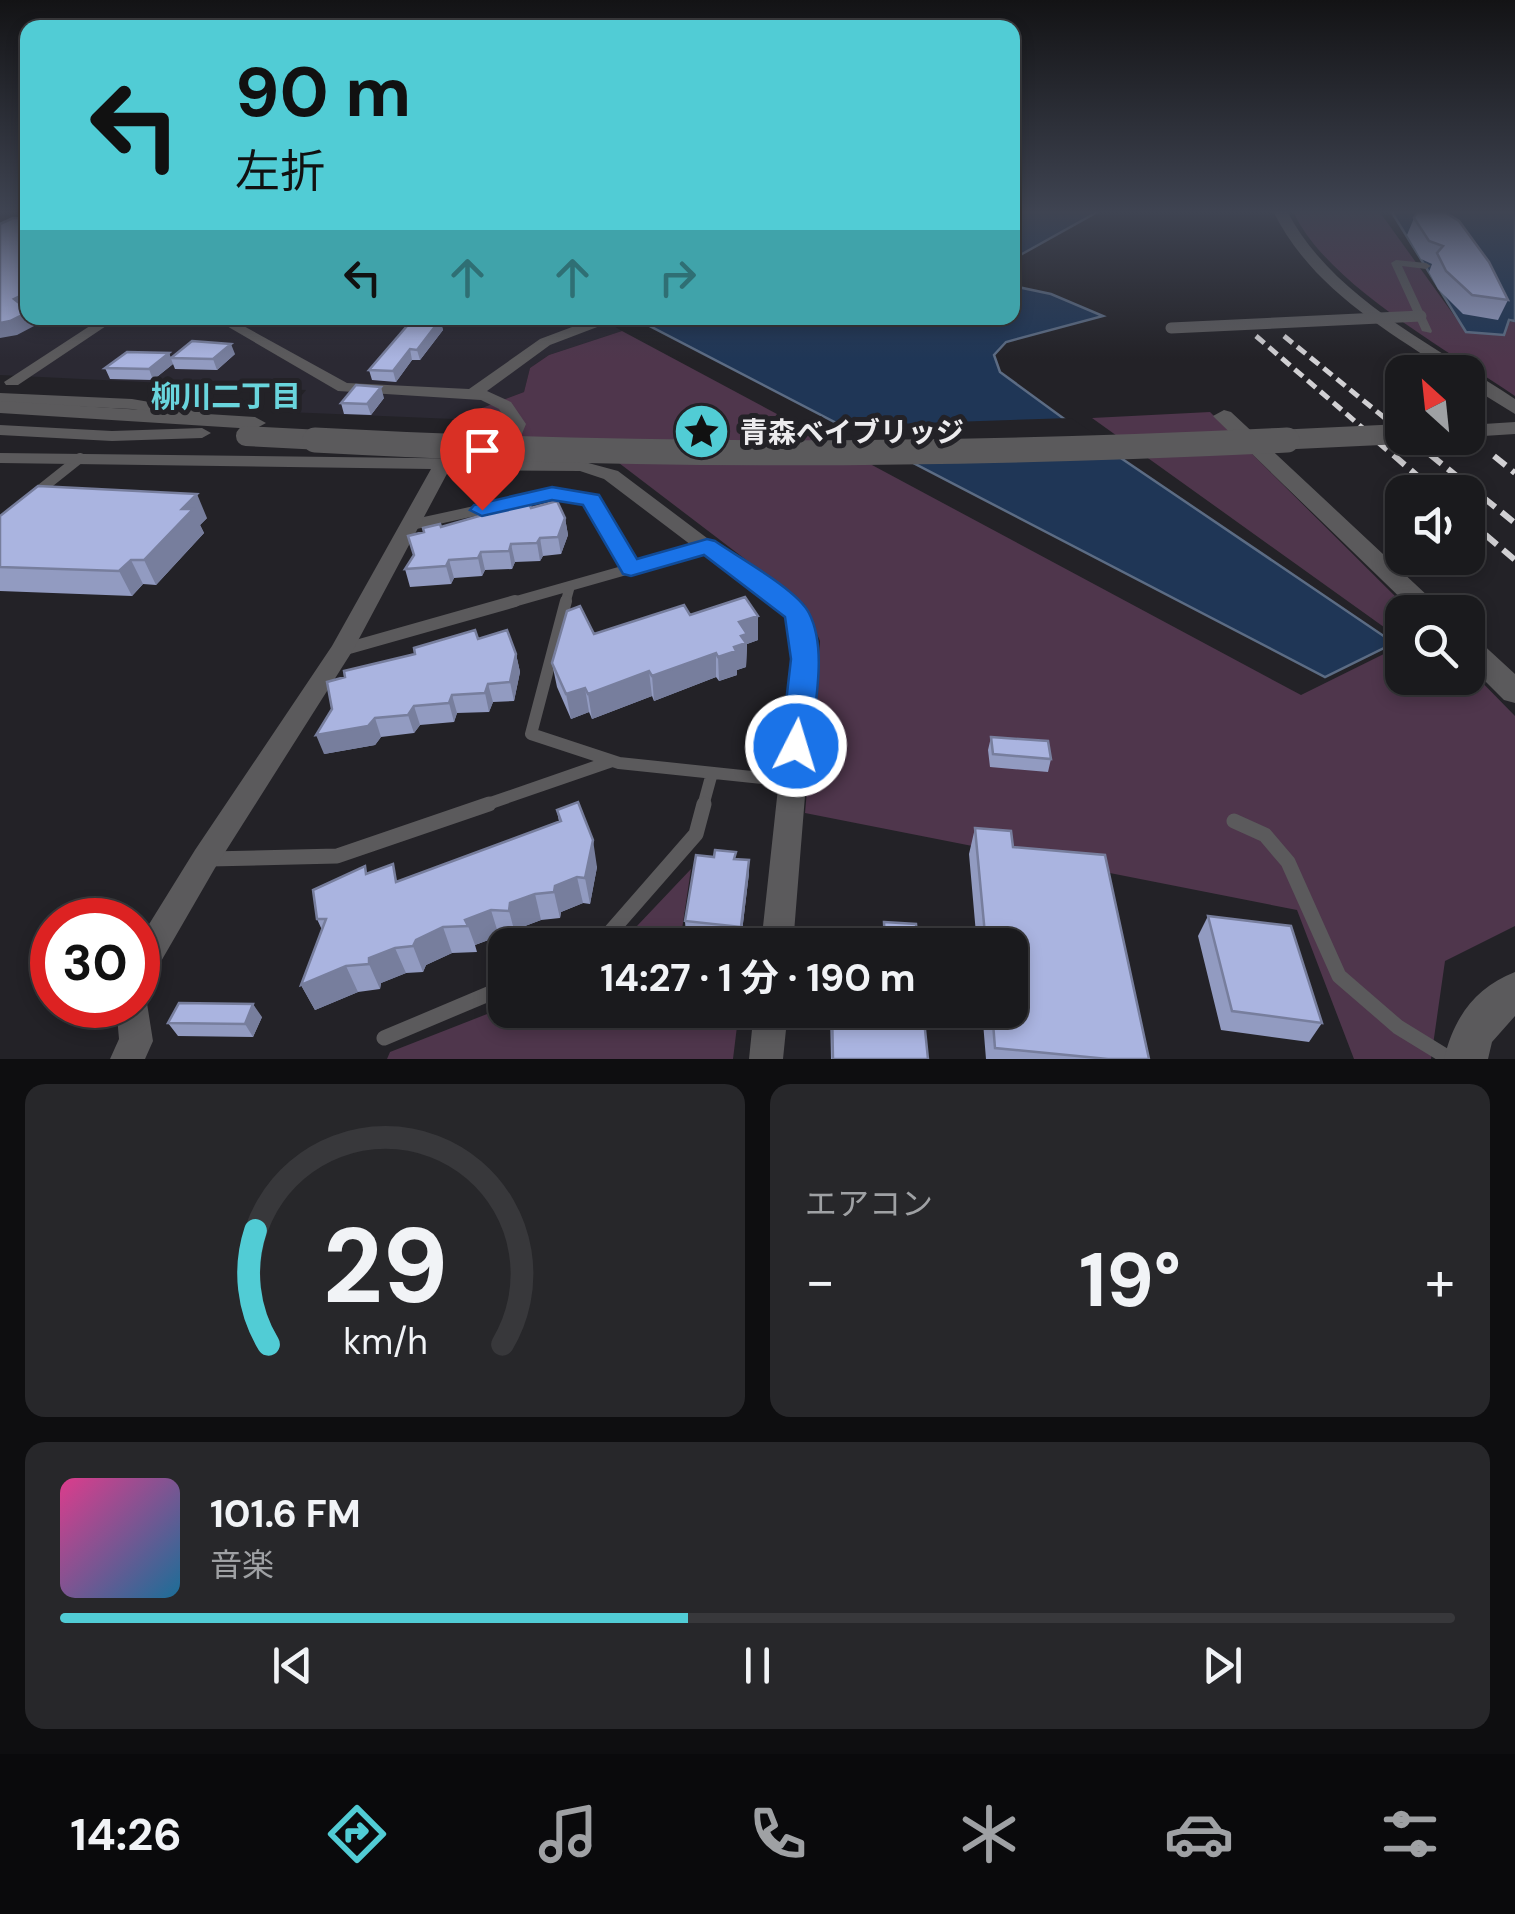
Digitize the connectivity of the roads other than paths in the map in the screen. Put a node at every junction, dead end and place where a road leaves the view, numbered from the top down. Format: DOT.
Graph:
graph roads {
  1 [pos="1312,260"];
  2 [pos="1426,266"];
  3 [pos="1420,316"];
  4 [pos="101,325"];
  5 [pos="232,325"];
  6 [pos="590,325"];
  7 [pos="1172,328"];
  8 [pos="1427,331"];
  9 [pos="1437,355"];
  10 [pos="1485,389"];
  11 [pos="5,394"];
  12 [pos="474,394"];
  13 [pos="1515,411"];
  14 [pos="1485,414"];
  15 [pos="1224,416"];
  16 [pos="1385,419"];
  17 [pos="0,420"];
  18 [pos="245,427"];
  19 [pos="1515,428"];
  20 [pos="0,430"];
  21 [pos="1485,430"];
  22 [pos="202,433"];
  23 [pos="1385,435"];
  24 [pos="0,458"];
  25 [pos="80,458"];
  26 [pos="500,464"];
  27 [pos="441,467"];
  28 [pos="26,500"];
  29 [pos="411,525"];
  30 [pos="707,546"];
  31 [pos="631,568"];
  32 [pos="570,586"];
  33 [pos="1413,595"];
  34 [pos="340,650"];
  35 [pos="1485,663"];
  36 [pos="1515,692"];
  37 [pos="612,761"];
  38 [pos="712,773"];
  39 [pos="792,781"];
  40 [pos="1234,822"];
  41 [pos="205,859"];
  42 [pos="613,928"];
  43 [pos="779,928"];
  44 [pos="160,935"];
  45 [pos="1515,992"];
  46 [pos="488,994"];
  47 [pos="135,1028"];
  48 [pos="769,1028"];
  49 [pos="384,1038"];
  50 [pos="127,1059"];
  51 [pos="766,1059"];
  52 [pos="1450,1059"];
  53 [pos="1466,1059"];
  1 -- 9 [label="street"];
  2 -- 3 [label="street"];
  3 -- 7 [label="street, bridge"];
  3 -- 8 [label="street"];
  4 -- 11 [label="street"];
  5 -- 12 [label="street"];
  6 -- 12 [label="street"];
  10 -- 13 [label="street"];
  11 -- 18 [label="street"];
  12 -- 26 [label="street"];
  13 -- 14 [label="street"];
  15 -- 33 [label="street"];
  16 -- 18 [label="street"];
  17 -- 22 [label="street"];
  18 -- 22 [label="street"];
  18 -- 23 [label="street, bridge"];
  19 -- 21 [label="street"];
  20 -- 22 [label="street"];
  24 -- 25 [label="street"];
  25 -- 27 [label="street"];
  25 -- 28 [label="lane"];
  26 -- 27 [label="street"];
  26 -- 30 [label="street"];
  27 -- 29 [label="street"];
  29 -- 31 [label="lane"];
  29 -- 34 [label="street"];
  30 -- 31 [label="lane"];
  30 -- 39 [label="street"];
  31 -- 32 [label="lane"];
  32 -- 34 [label="lane"];
  32 -- 37 [label="lane"];
  34 -- 41 [label="street"];
  35 -- 36 [label="street"];
  37 -- 38 [label="lane"];
  37 -- 41 [label="lane"];
  38 -- 39 [label="lane"];
  38 -- 42 [label="lane"];
  39 -- 43 [label="street"];
  40 -- 52 [label="lane"];
  41 -- 44 [label="street"];
  45 -- 53 [label="street"];
  46 -- 49 [label="lane"];
  47 -- 50 [label="street"];
  48 -- 51 [label="street"];
}
